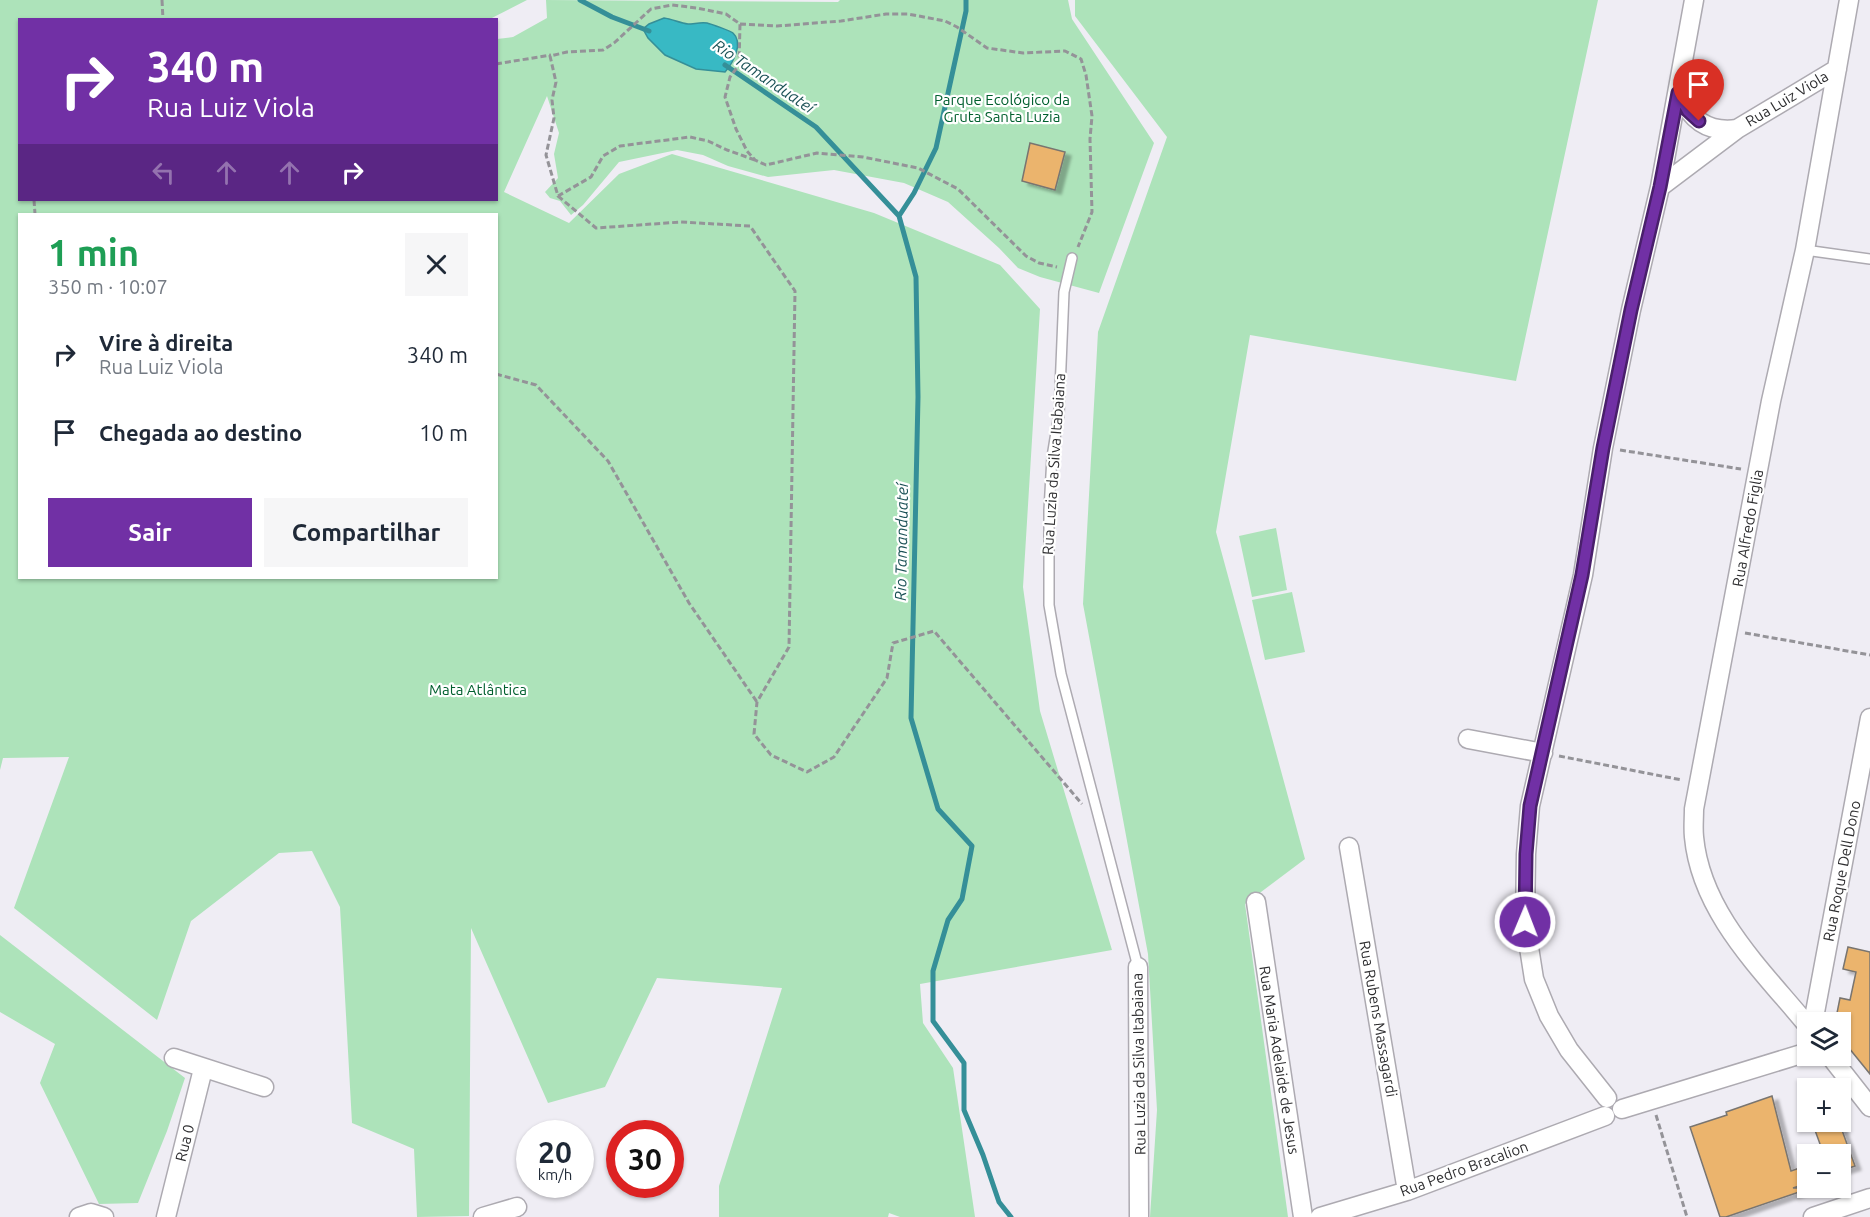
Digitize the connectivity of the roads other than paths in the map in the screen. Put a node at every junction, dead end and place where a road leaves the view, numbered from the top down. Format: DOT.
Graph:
graph roads {
  1 [pos="1694,0"];
  2 [pos="1849,0"];
  3 [pos="1837,69"];
  4 [pos="1678,93"];
  5 [pos="1737,129"];
  6 [pos="1660,187"];
  7 [pos="1805,250"];
  8 [pos="1072,258"];
  9 [pos="1870,259"];
  10 [pos="1870,718"];
  11 [pos="1468,739"];
  12 [pos="1543,753"];
  13 [pos="1349,847"];
  14 [pos="1256,902"];
  15 [pos="1138,967"];
  16 [pos="1815,1012"];
  17 [pos="1797,1013"];
  18 [pos="1797,1055"];
  19 [pos="174,1058"];
  20 [pos="1838,1066"];
  21 [pos="203,1069"];
  22 [pos="264,1087"];
  23 [pos="1870,1107"];
  24 [pos="1611,1108"];
  25 [pos="1407,1191"];
  26 [pos="1870,1198"];
  27 [pos="517,1207"];
  28 [pos="79,1217"];
  29 [pos="104,1217"];
  30 [pos="166,1217"];
  31 [pos="483,1217"];
  32 [pos="1139,1217"];
  33 [pos="1303,1217"];
  34 [pos="1320,1217"];
  35 [pos="1812,1217"];
  1 -- 4 [label="street"];
  2 -- 3 [label="street, Rua Alfredo Figlia"];
  3 -- 5 [label="street, Rua Luiz Viola"];
  3 -- 7 [label="street, Rua Alfredo Figlia"];
  4 -- 5 [label="street, Rua Luiz Viola"];
  4 -- 6 [label="street"];
  5 -- 6 [label="street, Rua Luiz Viola"];
  6 -- 12 [label="street"];
  7 -- 9 [label="lane"];
  7 -- 17 [label="street, Rua Alfredo Figlia"];
  8 -- 15 [label="lane, Rua Luzia da Silva Itabaiana"];
  10 -- 16 [label="street, Rua Roque Dell Dono"];
  11 -- 12 [label="street"];
  12 -- 24 [label="street"];
  13 -- 25 [label="street, Rua Rubens Massagardi"];
  14 -- 33 [label="street, Rua Maria Adelaide de Jesus"];
  15 -- 32 [label="street, Rua Luzia da Silva Itabaiana"];
  18 -- 24 [label="street, Rua Pedro Bracalion"];
  19 -- 21 [label="street"];
  20 -- 23 [label="street"];
  21 -- 22 [label="street"];
  21 -- 30 [label="street, Rua 0"];
  24 -- 25 [label="street, Rua Pedro Bracalion"];
  25 -- 34 [label="street, Rua Pedro Bracalion"];
  26 -- 35 [label="street"];
  27 -- 31 [label="street"];
  28 -- 29 [label="street"];
}
